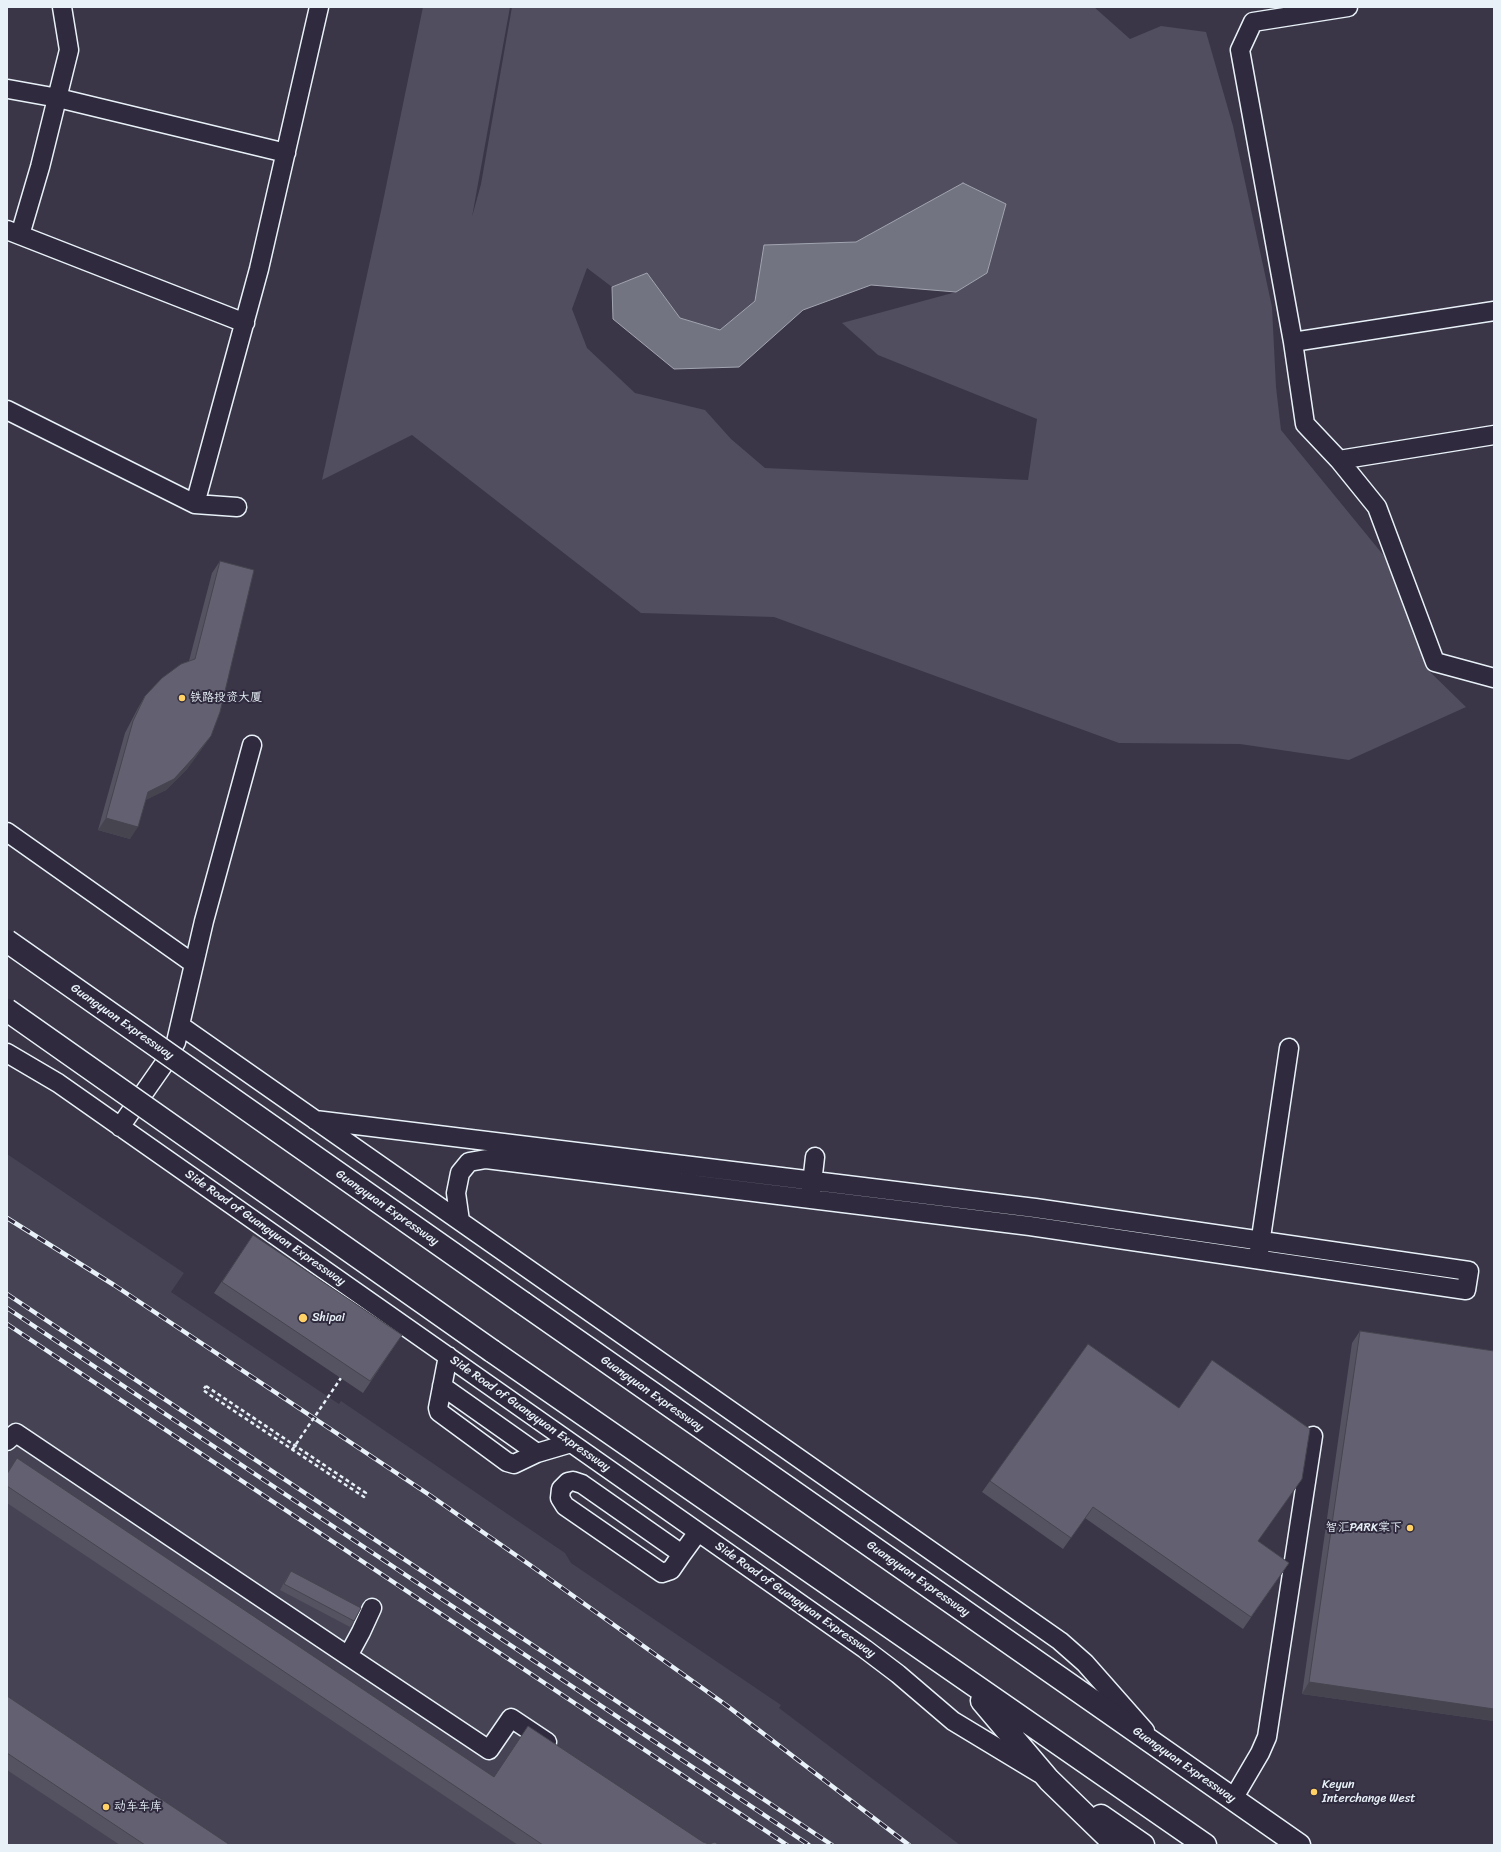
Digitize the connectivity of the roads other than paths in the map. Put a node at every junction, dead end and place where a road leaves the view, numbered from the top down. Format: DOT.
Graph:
graph roads {
  1 [pos="62,7"];
  2 [pos="319,7"];
  3 [pos="1348,7"];
  4 [pos="8,89"];
  5 [pos="58,98"];
  6 [pos="286,153"];
  7 [pos="13,232"];
  8 [pos="1494,311"];
  9 [pos="245,323"];
  10 [pos="1293,342"];
  11 [pos="7,410"];
  12 [pos="1494,435"];
  13 [pos="1339,460"];
  14 [pos="195,504"];
  15 [pos="237,507"];
  16 [pos="1494,678"];
  17 [pos="252,745"];
  18 [pos="7,832"];
  19 [pos="7,941"];
  20 [pos="194,964"];
  21 [pos="7,1010"];
  22 [pos="181,1026"];
  23 [pos="1289,1048"];
  24 [pos="7,1053"];
  25 [pos="315,1120"];
  26 [pos="120,1127"];
  27 [pos="815,1157"];
  28 [pos="812,1181"];
  29 [pos="810,1199"];
  30 [pos="460,1221"];
  31 [pos="1260,1240"];
  32 [pos="1257,1260"];
  33 [pos="448,1356"];
  34 [pos="442,1386"];
  35 [pos="1313,1436"];
  36 [pos="7,1441"];
  37 [pos="571,1443"];
  38 [pos="537,1453"];
  39 [pos="698,1532"];
  40 [pos="682,1554"];
  41 [pos="372,1608"];
  42 [pos="348,1656"];
  43 [pos="962,1678"];
  44 [pos="1161,1749"];
  45 [pos="564,1753"];
  46 [pos="1049,1780"];
  47 [pos="1232,1799"];
  48 [pos="1116,1845"];
  49 [pos="1143,1845"];
  50 [pos="1205,1845"];
  51 [pos="1299,1845"];
  1 -- 5 [label="street"];
  2 -- 6 [label="street"];
  3 -- 10 [label="street"];
  4 -- 5 [label="street"];
  5 -- 6 [label="street"];
  5 -- 7 [label="street"];
  6 -- 9 [label="street"];
  7 -- 9 [label="street"];
  8 -- 10 [label="street"];
  9 -- 14 [label="street"];
  10 -- 13 [label="street"];
  11 -- 14 [label="street"];
  12 -- 13 [label="street"];
  13 -- 16 [label="street"];
  14 -- 15 [label="street"];
  17 -- 20 [label="street"];
  18 -- 20 [label="street"];
  19 -- 44 [label="highway, Guangyuan Expressway, bridge"];
  20 -- 22 [label="street"];
  21 -- 43 [label="highway, bridge"];
  22 -- 25 [label="street"];
  22 -- 26 [label="street"];
  23 -- 31 [label="street"];
  24 -- 26 [label="street, Side Road of Guangyuan Expressway"];
  25 -- 28 [label="street"];
  25 -- 30 [label="street"];
  26 -- 33 [label="street, Side Road of Guangyuan Expressway"];
  27 -- 28 [label="street"];
  28 -- 29 [label="street"];
  28 -- 31 [label="street"];
  29 -- 30 [label="street"];
  29 -- 32 [label="street"];
  30 -- 44 [label="street"];
  31 -- 32 [label="street"];
  31 -- 32 [label="street"];
  33 -- 34 [label="street"];
  33 -- 37 [label="street, Side Road of Guangyuan Expressway"];
  34 -- 38 [label="street"];
  34 -- 38 [label="street"];
  35 -- 47 [label="street"];
  36 -- 42 [label="street"];
  37 -- 38 [label="street"];
  37 -- 39 [label="street, Side Road of Guangyuan Expressway"];
  39 -- 40 [label="street"];
  39 -- 46 [label="street, Side Road of Guangyuan Expressway"];
  40 -- 40 [label="street"];
  41 -- 42 [label="street"];
  42 -- 45 [label="street"];
  43 -- 46 [label="highway"];
  43 -- 50 [label="highway"];
  44 -- 47 [label="highway, Guangyuan Expressway"];
  46 -- 48 [label="highway"];
  46 -- 49 [label="highway"];
  47 -- 51 [label="highway, Guangyuan Expressway"];
}
